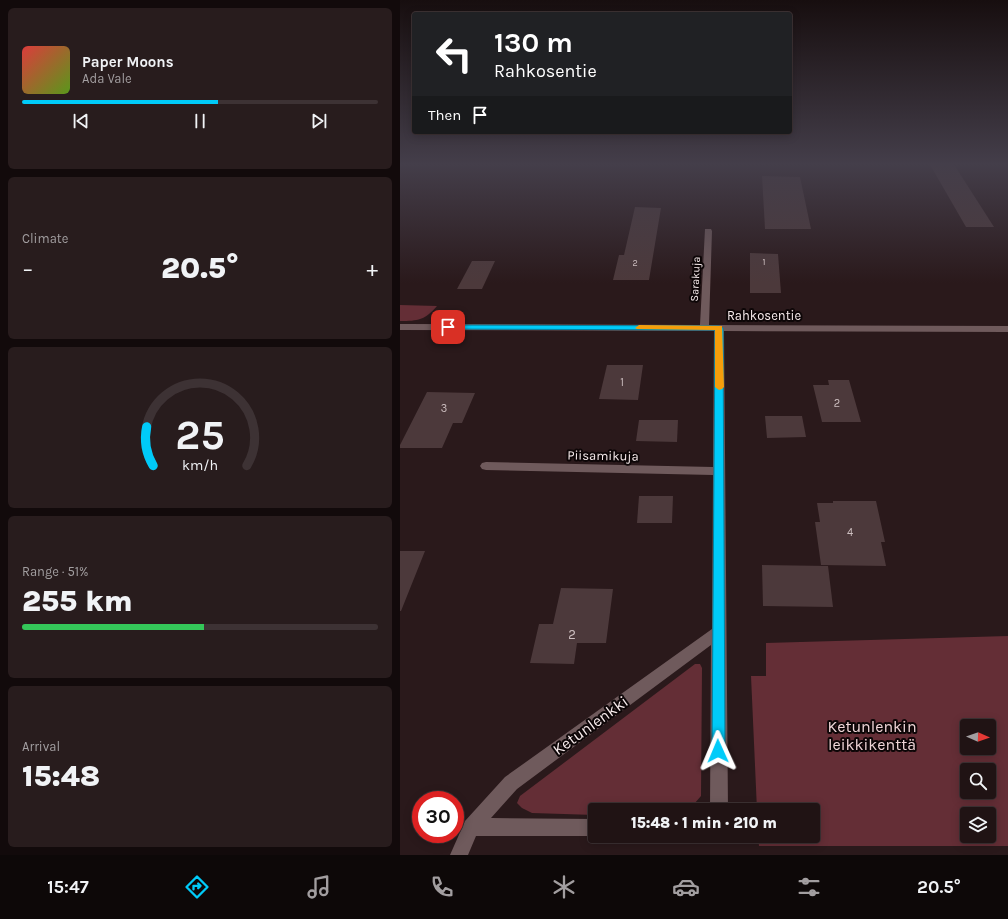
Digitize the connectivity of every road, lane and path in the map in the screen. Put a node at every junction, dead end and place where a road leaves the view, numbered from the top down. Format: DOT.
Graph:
graph roads {
  1 [pos="708,231"];
  2 [pos="400,327"];
  3 [pos="704,328"];
  4 [pos="719,328"];
  5 [pos="1008,329"];
  6 [pos="486,466"];
  7 [pos="720,471"];
  8 [pos="718,632"];
  9 [pos="719,803"];
  10 [pos="471,827"];
  11 [pos="588,828"];
  12 [pos="459,855"];
  1 -- 3 [label="street, Sarakuja"];
  2 -- 3 [label="street, Rahkosentie"];
  3 -- 4 [label="street, Rahkosentie"];
  4 -- 5 [label="street, Rahkosentie"];
  4 -- 7 [label="street"];
  6 -- 7 [label="street, Piisamikuja"];
  7 -- 8 [label="street"];
  8 -- 9 [label="street"];
  8 -- 10 [label="street, Ketunlenkki"];
  10 -- 11 [label="street"];
  10 -- 12 [label="street, Ketunlenkki"];
}
